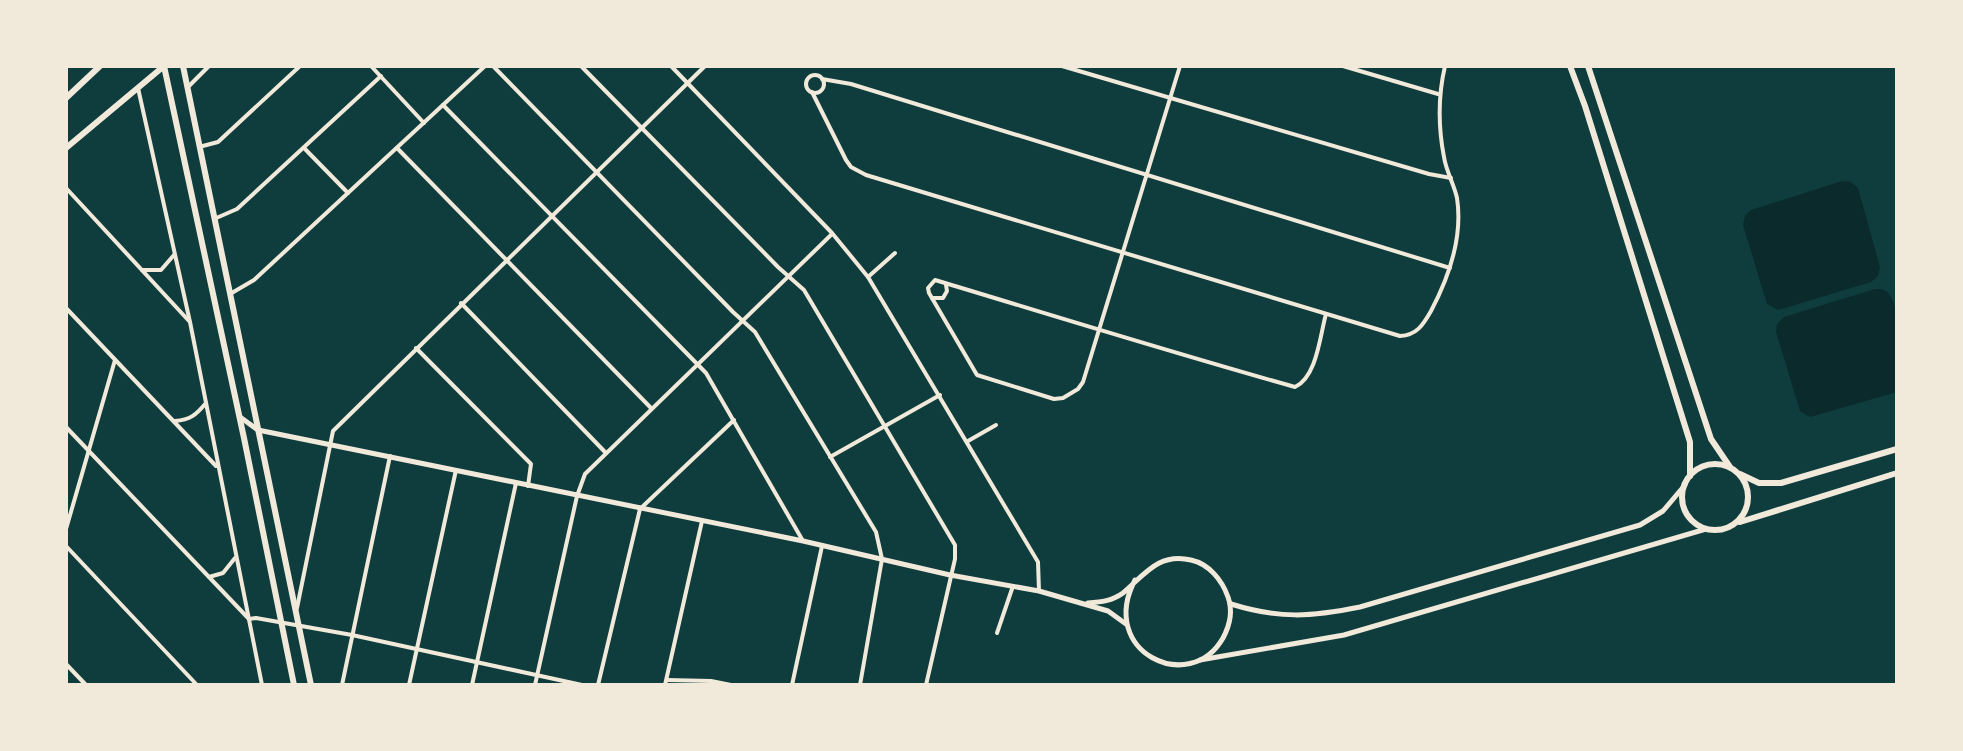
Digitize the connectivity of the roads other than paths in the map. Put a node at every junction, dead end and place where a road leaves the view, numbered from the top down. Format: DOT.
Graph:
graph roads {
  1 [pos="100,66"];
  2 [pos="164,66"];
  3 [pos="183,66"];
  4 [pos="209,66"];
  5 [pos="300,66"];
  6 [pos="371,66"];
  7 [pos="485,66"];
  8 [pos="493,66"];
  9 [pos="581,66"];
  10 [pos="671,66"];
  11 [pos="705,66"];
  12 [pos="1062,66"];
  13 [pos="1180,66"];
  14 [pos="1343,66"];
  15 [pos="1445,66"];
  16 [pos="1570,66"];
  17 [pos="1588,66"];
  18 [pos="381,76"];
  19 [pos="822,79"];
  20 [pos="687,82"];
  21 [pos="138,88"];
  22 [pos="187,89"];
  23 [pos="812,92"];
  24 [pos="1438,94"];
  25 [pos="66,98"];
  26 [pos="1169,99"];
  27 [pos="443,105"];
  28 [pos="424,123"];
  29 [pos="641,128"];
  30 [pos="199,147"];
  31 [pos="66,148"];
  32 [pos="397,148"];
  33 [pos="305,149"];
  34 [pos="596,171"];
  35 [pos="1147,175"];
  36 [pos="1451,178"];
  37 [pos="66,188"];
  38 [pos="348,193"];
  39 [pos="552,214"];
  40 [pos="214,219"];
  41 [pos="832,233"];
  42 [pos="175,253"];
  43 [pos="895,253"];
  44 [pos="1122,253"];
  45 [pos="506,258"];
  46 [pos="1450,268"];
  47 [pos="139,270"];
  48 [pos="789,277"];
  49 [pos="868,277"];
  50 [pos="945,283"];
  51 [pos="230,294"];
  52 [pos="932,298"];
  53 [pos="461,303"];
  54 [pos="66,308"];
  55 [pos="1326,314"];
  56 [pos="743,321"];
  57 [pos="190,322"];
  58 [pos="1100,330"];
  59 [pos="416,348"];
  60 [pos="242,353"];
  61 [pos="226,355"];
  62 [pos="115,360"];
  63 [pos="696,364"];
  64 [pos="940,395"];
  65 [pos="206,403"];
  66 [pos="651,408"];
  67 [pos="239,416"];
  68 [pos="734,420"];
  69 [pos="174,421"];
  70 [pos="996,425"];
  71 [pos="66,427"];
  72 [pos="884,427"];
  73 [pos="258,430"];
  74 [pos="244,438"];
  75 [pos="968,441"];
  76 [pos="332,444"];
  77 [pos="1897,449"];
  78 [pos="89,451"];
  79 [pos="605,452"];
  80 [pos="390,456"];
  81 [pos="830,457"];
  82 [pos="1730,467"];
  83 [pos="218,468"];
  84 [pos="456,470"];
  85 [pos="1897,473"];
  86 [pos="1739,474"];
  87 [pos="1690,476"];
  88 [pos="516,483"];
  89 [pos="1685,485"];
  90 [pos="528,486"];
  91 [pos="577,496"];
  92 [pos="640,509"];
  93 [pos="702,521"];
  94 [pos="1737,523"];
  95 [pos="66,529"];
  96 [pos="1706,529"];
  97 [pos="803,541"];
  98 [pos="66,546"];
  99 [pos="822,546"];
  100 [pos="236,556"];
  101 [pos="882,559"];
  102 [pos="950,575"];
  103 [pos="209,577"];
  104 [pos="1135,580"];
  105 [pos="1013,586"];
  106 [pos="1039,591"];
  107 [pos="1084,603"];
  108 [pos="1231,604"];
  109 [pos="296,611"];
  110 [pos="249,619"];
  111 [pos="281,623"];
  112 [pos="1126,624"];
  113 [pos="299,627"];
  114 [pos="997,633"];
  115 [pos="352,635"];
  116 [pos="417,650"];
  117 [pos="1200,660"];
  118 [pos="66,664"];
  119 [pos="477,664"];
  120 [pos="537,674"];
  121 [pos="666,682"];
  122 [pos="86,685"];
  123 [pos="197,685"];
  124 [pos="262,685"];
  125 [pos="294,685"];
  126 [pos="311,685"];
  127 [pos="342,685"];
  128 [pos="409,685"];
  129 [pos="472,685"];
  130 [pos="535,685"];
  131 [pos="582,685"];
  132 [pos="598,685"];
  133 [pos="731,685"];
  134 [pos="792,685"];
  135 [pos="860,685"];
  136 [pos="926,685"];
  1 -- 25 [label="main road"];
  2 -- 21 [label="main road"];
  2 -- 61 [label="main road"];
  3 -- 22 [label="main road"];
  4 -- 22 [label="street"];
  5 -- 30 [label="street"];
  6 -- 18 [label="street"];
  7 -- 27 [label="street"];
  8 -- 34 [label="street"];
  9 -- 29 [label="street"];
  10 -- 20 [label="street"];
  11 -- 20 [label="street"];
  12 -- 26 [label="street"];
  13 -- 26 [label="street"];
  14 -- 24 [label="street"];
  15 -- 24 [label="street"];
  16 -- 87 [label="main road"];
  17 -- 82 [label="main road"];
  18 -- 28 [label="street"];
  18 -- 33 [label="street"];
  19 -- 23 [label="street"];
  19 -- 23 [label="street"];
  19 -- 35 [label="street"];
  20 -- 29 [label="street"];
  20 -- 41 [label="street"];
  21 -- 31 [label="main road"];
  21 -- 42 [label="street"];
  22 -- 30 [label="main road"];
  23 -- 44 [label="street"];
  24 -- 36 [label="street"];
  26 -- 35 [label="street"];
  26 -- 36 [label="street"];
  27 -- 28 [label="street"];
  27 -- 39 [label="street"];
  28 -- 32 [label="street"];
  29 -- 34 [label="street"];
  29 -- 48 [label="street"];
  30 -- 40 [label="main road"];
  32 -- 38 [label="street"];
  32 -- 45 [label="street"];
  33 -- 38 [label="street"];
  33 -- 40 [label="street"];
  34 -- 39 [label="street"];
  34 -- 56 [label="street"];
  35 -- 44 [label="street"];
  35 -- 46 [label="street"];
  36 -- 46 [label="street"];
  37 -- 47 [label="street"];
  38 -- 51 [label="street"];
  39 -- 45 [label="street"];
  39 -- 63 [label="street"];
  40 -- 51 [label="main road"];
  41 -- 48 [label="street"];
  41 -- 49 [label="street"];
  42 -- 47 [label="street"];
  42 -- 57 [label="street"];
  43 -- 49 [label="street"];
  44 -- 55 [label="street"];
  44 -- 58 [label="street"];
  45 -- 53 [label="street"];
  45 -- 66 [label="street"];
  46 -- 55 [label="street"];
  47 -- 57 [label="street"];
  48 -- 56 [label="street"];
  48 -- 72 [label="street"];
  49 -- 64 [label="street"];
  50 -- 52 [label="street"];
  50 -- 52 [label="street"];
  50 -- 58 [label="street"];
  51 -- 60 [label="main road"];
  52 -- 58 [label="street"];
  53 -- 59 [label="street"];
  53 -- 79 [label="street"];
  54 -- 62 [label="street"];
  55 -- 58 [label="street"];
  56 -- 63 [label="street"];
  56 -- 81 [label="street"];
  57 -- 65 [label="street"];
  59 -- 76 [label="street"];
  59 -- 90 [label="street"];
  60 -- 61 [label="main road"];
  60 -- 73 [label="main road"];
  61 -- 67 [label="main road"];
  62 -- 69 [label="street"];
  62 -- 78 [label="street"];
  63 -- 66 [label="street"];
  63 -- 68 [label="street"];
  64 -- 72 [label="street"];
  64 -- 75 [label="street"];
  65 -- 69 [label="street"];
  65 -- 83 [label="street"];
  66 -- 79 [label="street"];
  67 -- 73 [label="street"];
  67 -- 74 [label="main road"];
  68 -- 92 [label="street"];
  68 -- 97 [label="street"];
  69 -- 83 [label="street"];
  70 -- 75 [label="street"];
  71 -- 78 [label="street"];
  72 -- 81 [label="street"];
  72 -- 102 [label="street"];
  73 -- 74 [label="street"];
  73 -- 76 [label="street"];
  73 -- 109 [label="main road"];
  74 -- 111 [label="main road"];
  75 -- 106 [label="street"];
  76 -- 80 [label="street"];
  76 -- 109 [label="street"];
  77 -- 86 [label="main road"];
  78 -- 95 [label="street"];
  78 -- 103 [label="street"];
  79 -- 91 [label="street"];
  80 -- 84 [label="street"];
  80 -- 115 [label="street"];
  81 -- 101 [label="street"];
  82 -- 86 [label="main road"];
  82 -- 87 [label="main road"];
  83 -- 100 [label="street"];
  84 -- 88 [label="street"];
  84 -- 116 [label="street"];
  85 -- 94 [label="main road"];
  86 -- 94 [label="main road"];
  87 -- 89 [label="main road"];
  88 -- 90 [label="street"];
  88 -- 119 [label="street"];
  89 -- 96 [label="main road"];
  89 -- 108 [label="street"];
  90 -- 91 [label="street"];
  91 -- 92 [label="street"];
  91 -- 120 [label="street"];
  92 -- 93 [label="street"];
  92 -- 132 [label="street"];
  93 -- 97 [label="street"];
  93 -- 121 [label="street"];
  94 -- 96 [label="main road"];
  96 -- 117 [label="street"];
  97 -- 99 [label="street"];
  98 -- 123 [label="street"];
  99 -- 101 [label="street"];
  99 -- 134 [label="street"];
  100 -- 103 [label="street"];
  100 -- 110 [label="street"];
  101 -- 102 [label="street"];
  101 -- 135 [label="street"];
  102 -- 105 [label="street"];
  102 -- 136 [label="street"];
  103 -- 110 [label="street"];
  104 -- 107 [label="street"];
  104 -- 108 [label="street"];
  104 -- 112 [label="street"];
  105 -- 106 [label="street"];
  105 -- 114 [label="street"];
  106 -- 107 [label="street"];
  107 -- 112 [label="street"];
  108 -- 117 [label="street"];
  109 -- 113 [label="main road"];
  110 -- 111 [label="street"];
  110 -- 124 [label="street"];
  111 -- 113 [label="street"];
  111 -- 125 [label="main road"];
  112 -- 117 [label="street"];
  113 -- 115 [label="street"];
  113 -- 126 [label="main road"];
  115 -- 116 [label="street"];
  115 -- 127 [label="street"];
  116 -- 119 [label="street"];
  116 -- 128 [label="street"];
  118 -- 122 [label="street"];
  119 -- 120 [label="street"];
  119 -- 129 [label="street"];
  120 -- 130 [label="street"];
  120 -- 131 [label="street"];
  121 -- 133 [label="street"];
}
